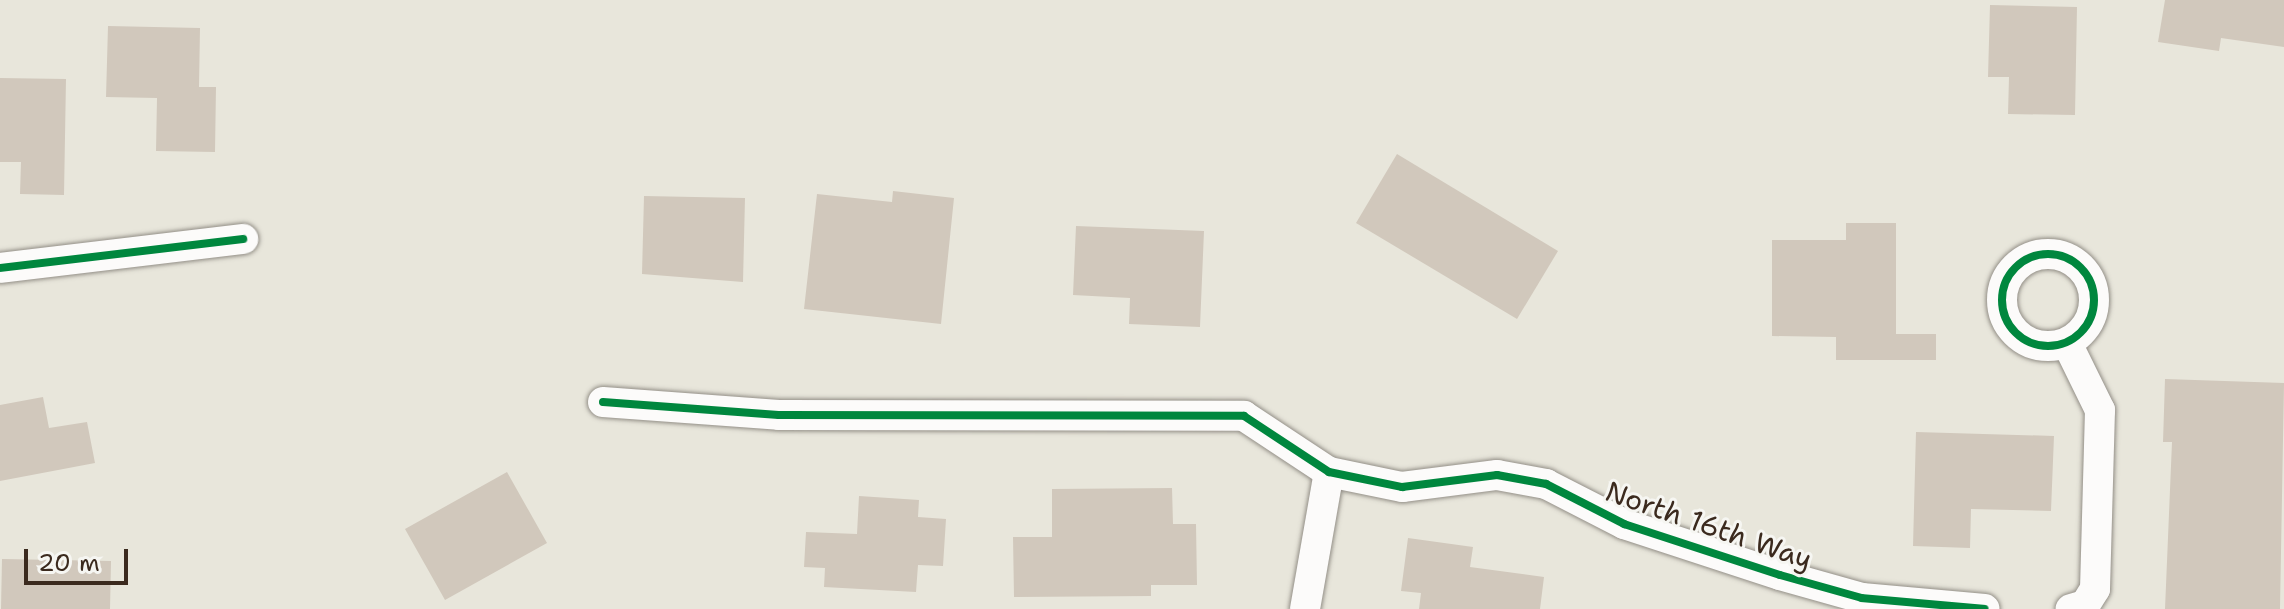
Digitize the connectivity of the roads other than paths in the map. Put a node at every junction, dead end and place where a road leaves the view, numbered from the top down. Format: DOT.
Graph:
graph roads {
  1 [pos="243,239"];
  2 [pos="0,268"];
  3 [pos="2067,343"];
  4 [pos="603,402"];
  5 [pos="1329,472"];
  6 [pos="1305,609"];
  7 [pos="1985,609"];
  8 [pos="2071,609"];
  1 -- 2 [label="street"];
  3 -- 8 [label="street"];
  4 -- 5 [label="street"];
  5 -- 6 [label="street"];
  5 -- 7 [label="street, North 16th Way"];
}
